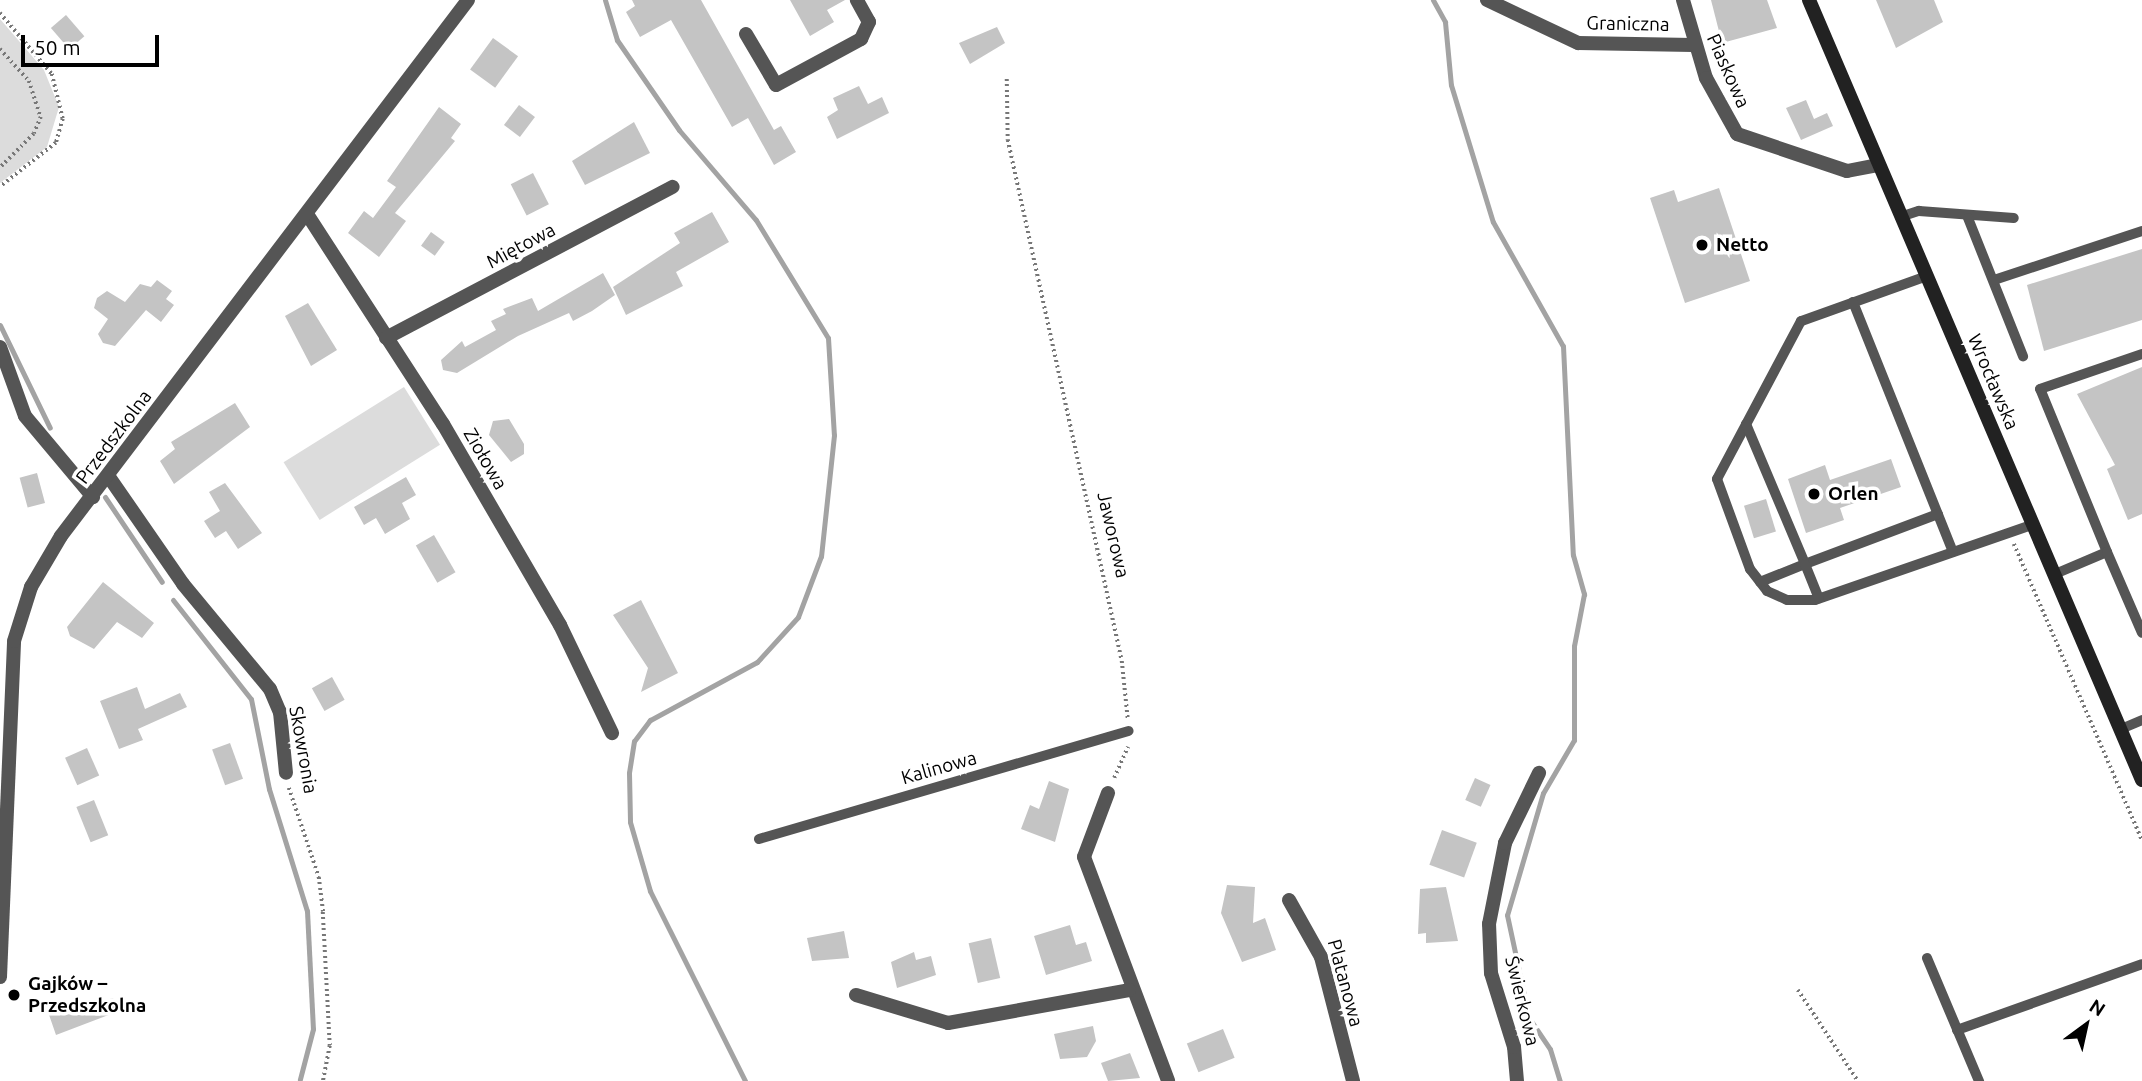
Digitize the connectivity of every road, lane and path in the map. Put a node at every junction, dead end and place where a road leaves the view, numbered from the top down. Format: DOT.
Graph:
graph roads {
  1 [pos="468,0"];
  2 [pos="857,0"];
  3 [pos="1487,0"];
  4 [pos="1683,0"];
  5 [pos="1809,0"];
  6 [pos="0,13"];
  7 [pos="746,34"];
  8 [pos="1693,45"];
  9 [pos="0,49"];
  10 [pos="1007,79"];
  11 [pos="1877,165"];
  12 [pos="0,168"];
  13 [pos="0,187"];
  14 [pos="673,187"];
  15 [pos="307,214"];
  16 [pos="1900,216"];
  17 [pos="1968,218"];
  18 [pos="2014,219"];
  19 [pos="2142,230"];
  20 [pos="1927,276"];
  21 [pos="1994,280"];
  22 [pos="1853,302"];
  23 [pos="386,338"];
  24 [pos="0,347"];
  25 [pos="2142,354"];
  26 [pos="2023,356"];
  27 [pos="1746,424"];
  28 [pos="109,477"];
  29 [pos="93,497"];
  30 [pos="1938,514"];
  31 [pos="2034,524"];
  32 [pos="2011,532"];
  33 [pos="1953,552"];
  34 [pos="2106,552"];
  35 [pos="1805,564"];
  36 [pos="2055,574"];
  37 [pos="1760,582"];
  38 [pos="1819,598"];
  39 [pos="2142,633"];
  40 [pos="2142,720"];
  41 [pos="2121,729"];
  42 [pos="1129,731"];
  43 [pos="612,733"];
  44 [pos="1539,773"];
  45 [pos="286,774"];
  46 [pos="2142,780"];
  47 [pos="1108,793"];
  48 [pos="759,839"];
  49 [pos="2142,840"];
  50 [pos="1289,900"];
  51 [pos="1,945"];
  52 [pos="1927,958"];
  53 [pos="2142,964"];
  54 [pos="0,976"];
  55 [pos="1129,990"];
  56 [pos="1798,990"];
  57 [pos="856,995"];
  58 [pos="1957,1030"];
  59 [pos="323,1081"];
  60 [pos="1168,1081"];
  61 [pos="1353,1081"];
  62 [pos="1517,1081"];
  63 [pos="1858,1081"];
  64 [pos="1979,1081"];
  1 -- 15 [label="street, Przedszkolna"];
  2 -- 7 [label="street"];
  3 -- 8 [label="street, Graniczna"];
  4 -- 8 [label="street, Piaskowa"];
  5 -- 11 [label="main road, Wrocławska"];
  6 -- 13 [label="path"];
  8 -- 11 [label="street, Piaskowa"];
  9 -- 12 [label="path"];
  10 -- 42 [label="path, Jaworowa"];
  11 -- 16 [label="main road, Wrocławska"];
  14 -- 23 [label="street, Miętowa"];
  15 -- 23 [label="street, Ziołowa"];
  15 -- 28 [label="street, Przedszkolna"];
  16 -- 17 [label="lane"];
  16 -- 20 [label="main road, Wrocławska"];
  17 -- 18 [label="lane"];
  17 -- 21 [label="lane"];
  19 -- 21 [label="lane"];
  20 -- 22 [label="lane"];
  20 -- 31 [label="main road, Wrocławska"];
  21 -- 26 [label="lane"];
  22 -- 27 [label="lane"];
  22 -- 30 [label="lane"];
  23 -- 43 [label="street, Ziołowa"];
  24 -- 29 [label="street"];
  25 -- 34 [label="lane"];
  27 -- 35 [label="lane"];
  27 -- 37 [label="lane"];
  28 -- 29 [label="street, Przedszkolna"];
  28 -- 45 [label="street, Skowronia"];
  29 -- 51 [label="street, Przedszkolna"];
  30 -- 33 [label="lane"];
  30 -- 35 [label="lane"];
  31 -- 32 [label="lane"];
  31 -- 36 [label="main road, Wrocławska"];
  32 -- 33 [label="lane"];
  32 -- 49 [label="path"];
  33 -- 38 [label="lane"];
  34 -- 36 [label="lane"];
  34 -- 39 [label="lane"];
  35 -- 37 [label="lane"];
  35 -- 38 [label="lane"];
  36 -- 41 [label="main road, Wrocławska"];
  37 -- 38 [label="lane"];
  40 -- 41 [label="lane"];
  41 -- 46 [label="main road, Wrocławska"];
  42 -- 47 [label="path, Jaworowa"];
  42 -- 48 [label="lane, Kalinowa"];
  44 -- 62 [label="street, Świerkowa"];
  45 -- 59 [label="path, Skowronia"];
  47 -- 55 [label="street"];
  50 -- 61 [label="street, Platanowa"];
  51 -- 54 [label="street, Przedszkolna"];
  52 -- 58 [label="lane"];
  53 -- 58 [label="lane"];
  55 -- 57 [label="street"];
  55 -- 60 [label="street"];
  56 -- 63 [label="path"];
  58 -- 64 [label="lane"];
}
